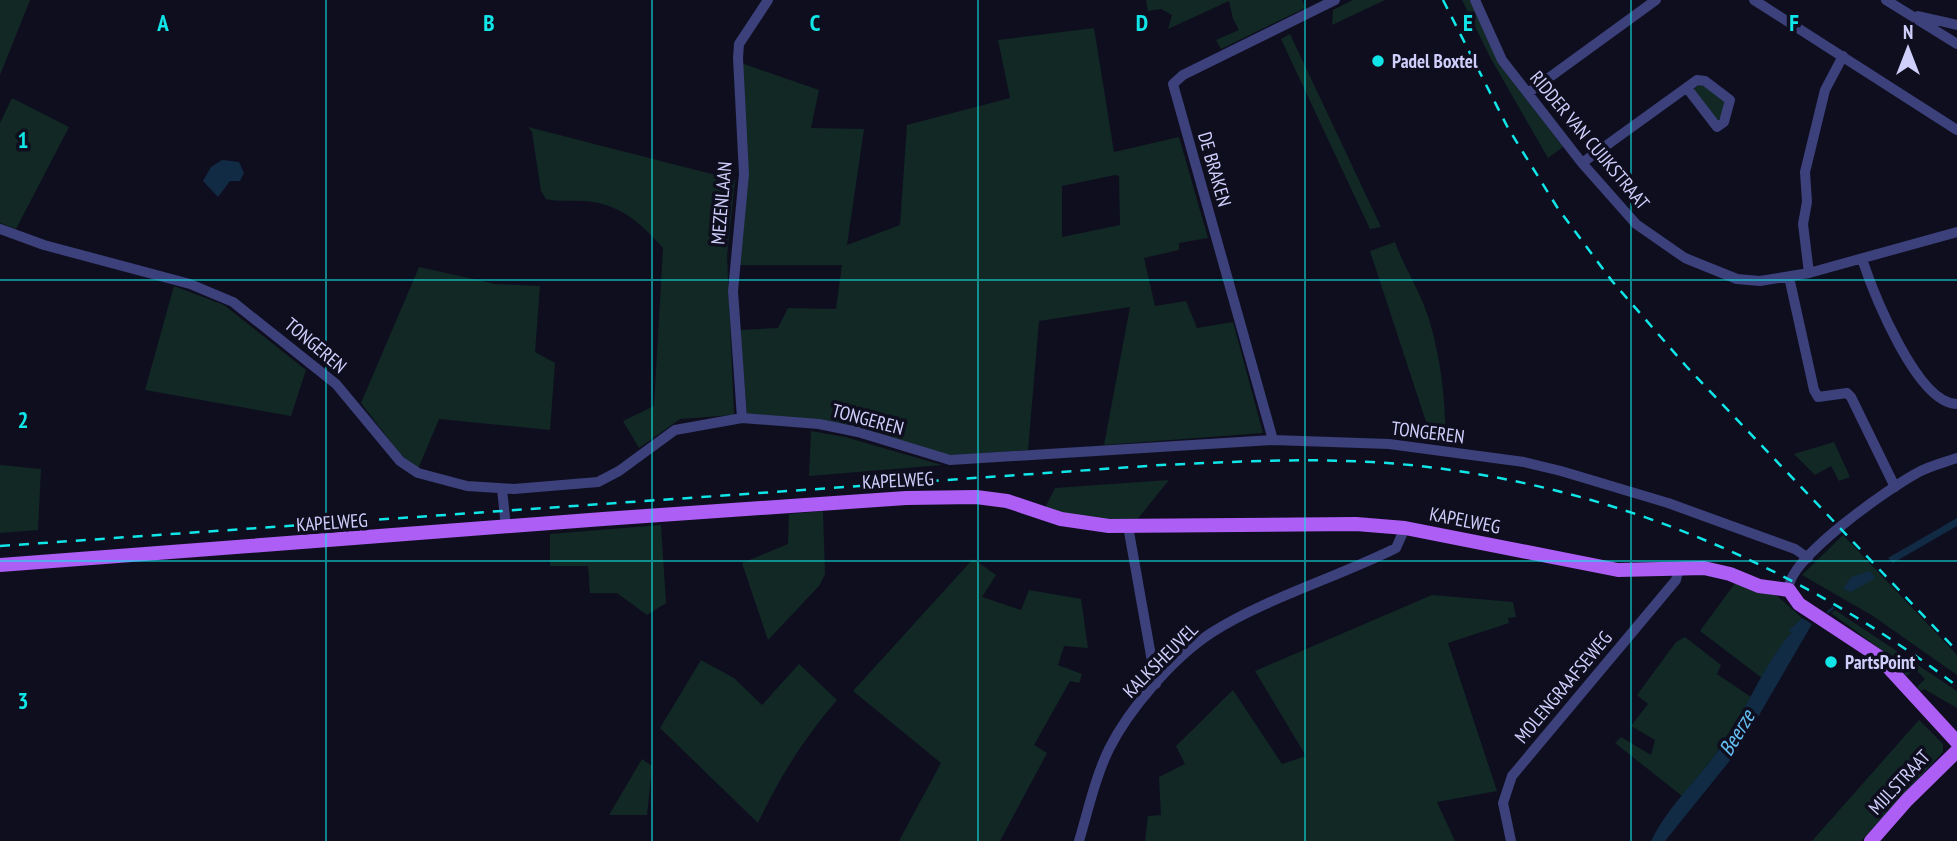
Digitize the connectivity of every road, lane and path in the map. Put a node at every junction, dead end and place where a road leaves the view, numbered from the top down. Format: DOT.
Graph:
graph roads {
  1 [pos="768,0"];
  2 [pos="1335,0"];
  3 [pos="1475,0"];
  4 [pos="1656,0"];
  5 [pos="1754,0"];
  6 [pos="1886,0"];
  7 [pos="1909,14"];
  8 [pos="1957,25"];
  9 [pos="1957,44"];
  10 [pos="1843,55"];
  11 [pos="1687,88"];
  12 [pos="1528,93"];
  13 [pos="1957,130"];
  14 [pos="1582,163"];
  15 [pos="0,229"];
  16 [pos="1957,232"];
  17 [pos="1862,258"];
  18 [pos="1809,273"];
  19 [pos="1789,277"];
  20 [pos="1957,404"];
  21 [pos="742,418"];
  22 [pos="1273,440"];
  23 [pos="1957,458"];
  24 [pos="1895,487"];
  25 [pos="502,489"];
  26 [pos="1128,526"];
  27 [pos="506,527"];
  28 [pos="1405,528"];
  29 [pos="1808,558"];
  30 [pos="0,565"];
  31 [pos="1679,567"];
  32 [pos="1789,590"];
  33 [pos="1156,684"];
  34 [pos="1957,742"];
  35 [pos="1957,751"];
  36 [pos="1079,841"];
  37 [pos="1511,841"];
  38 [pos="1871,841"];
  1 -- 21 [label="street, MEZENLAAN"];
  2 -- 22 [label="street, DE BRAKEN"];
  3 -- 12 [label="street, RIDDER VAN CUIJKSTRAAT"];
  4 -- 12 [label="street"];
  5 -- 10 [label="street"];
  6 -- 7 [label="street"];
  7 -- 8 [label="street"];
  7 -- 9 [label="street"];
  10 -- 13 [label="street"];
  10 -- 18 [label="street"];
  11 -- 11 [label="street"];
  11 -- 14 [label="street"];
  12 -- 14 [label="street, RIDDER VAN CUIJKSTRAAT"];
  14 -- 19 [label="street, RIDDER VAN CUIJKSTRAAT"];
  15 -- 25 [label="street, TONGEREN"];
  16 -- 17 [label="street, RIDDER VAN CUIJKSTRAAT"];
  17 -- 18 [label="street, RIDDER VAN CUIJKSTRAAT"];
  17 -- 20 [label="street"];
  18 -- 19 [label="street, RIDDER VAN CUIJKSTRAAT"];
  19 -- 24 [label="street"];
  21 -- 22 [label="street, TONGEREN"];
  21 -- 25 [label="street, TONGEREN"];
  22 -- 29 [label="street, TONGEREN"];
  23 -- 24 [label="street"];
  24 -- 29 [label="street"];
  25 -- 27 [label="street"];
  26 -- 27 [label="main road, KAPELWEG"];
  26 -- 28 [label="main road, KAPELWEG"];
  26 -- 33 [label="street"];
  27 -- 30 [label="main road, KAPELWEG"];
  28 -- 31 [label="main road, KAPELWEG"];
  28 -- 33 [label="street, KALKSHEUVEL"];
  29 -- 32 [label="street"];
  31 -- 32 [label="main road, KAPELWEG"];
  31 -- 37 [label="street, MOLENGRAAFSEWEG"];
  32 -- 34 [label="main road"];
  33 -- 36 [label="street, KALKSHEUVEL"];
  35 -- 38 [label="main road, MIJLSTRAAT"];
}
